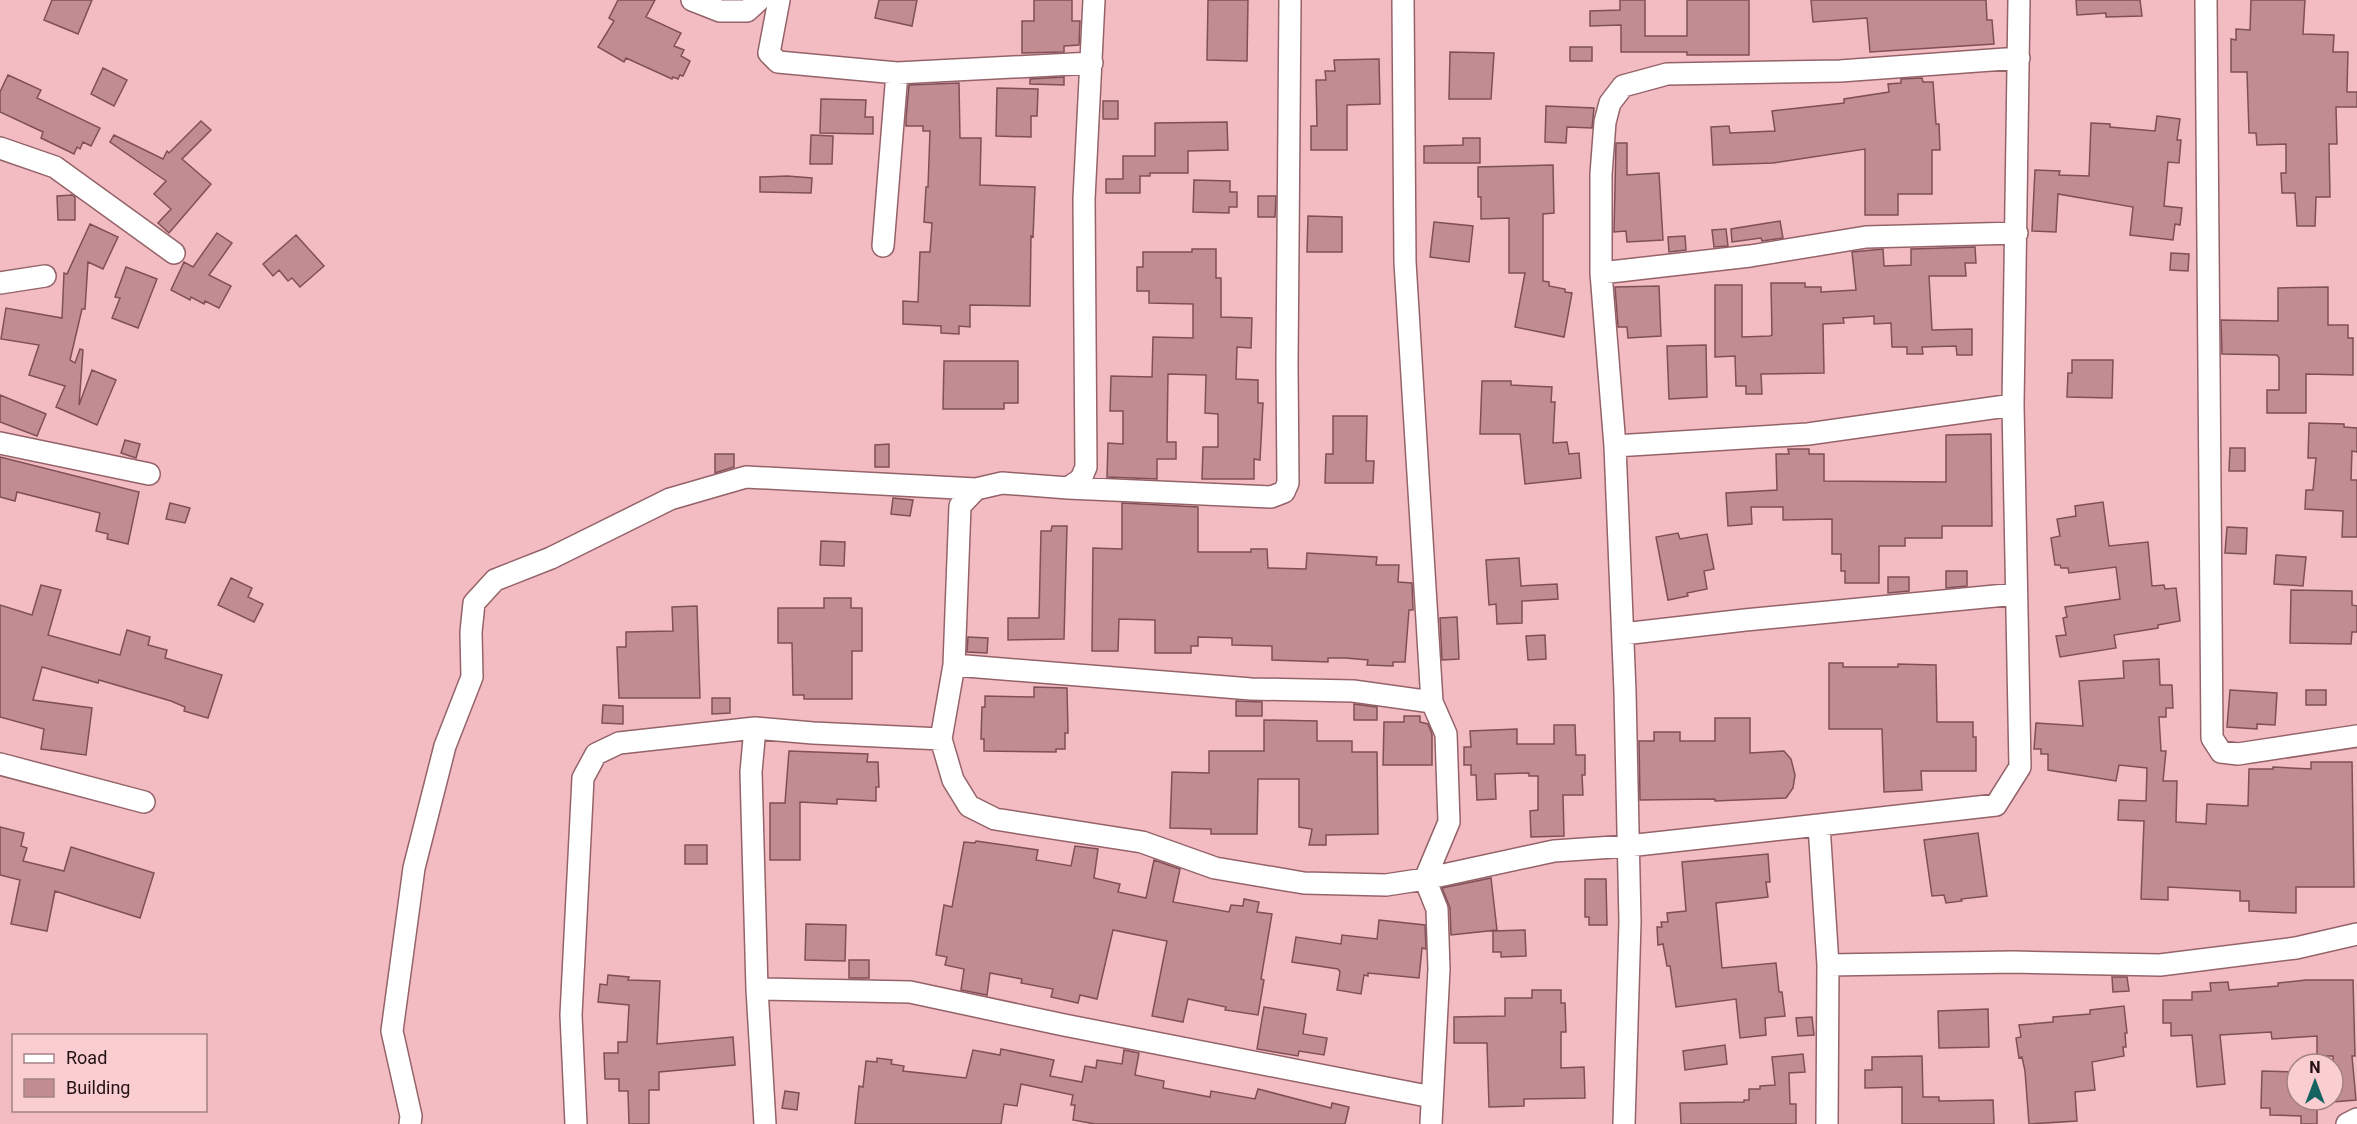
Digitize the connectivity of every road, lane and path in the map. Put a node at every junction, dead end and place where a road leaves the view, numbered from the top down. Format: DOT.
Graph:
graph roads {
  1 [pos="692,0"];
  2 [pos="759,0"];
  3 [pos="779,0"];
  4 [pos="1094,0"];
  5 [pos="1290,0"];
  6 [pos="1402,0"];
  7 [pos="2019,0"];
  8 [pos="2206,0"];
  9 [pos="2019,58"];
  10 [pos="1092,63"];
  11 [pos="897,73"];
  12 [pos="0,148"];
  13 [pos="2017,233"];
  14 [pos="882,246"];
  15 [pos="174,253"];
  16 [pos="1601,273"];
  17 [pos="45,276"];
  18 [pos="0,283"];
  19 [pos="2013,405"];
  20 [pos="0,443"];
  21 [pos="1615,446"];
  22 [pos="149,474"];
  23 [pos="1068,488"];
  24 [pos="976,489"];
  25 [pos="2016,594"];
  26 [pos="1623,634"];
  27 [pos="954,664"];
  28 [pos="1432,702"];
  29 [pos="755,728"];
  30 [pos="2357,736"];
  31 [pos="940,739"];
  32 [pos="0,764"];
  33 [pos="144,802"];
  34 [pos="1819,825"];
  35 [pos="1628,846"];
  36 [pos="1425,879"];
  37 [pos="2357,934"];
  38 [pos="1828,965"];
  39 [pos="757,989"];
  40 [pos="1432,1097"];
  41 [pos="2357,1119"];
  42 [pos="410,1124"];
  43 [pos="576,1124"];
  44 [pos="765,1124"];
  45 [pos="1431,1124"];
  46 [pos="1624,1124"];
  47 [pos="1827,1124"];
  48 [pos="2347,1124"];
  1 -- 2 [label="street"];
  3 -- 11 [label="street"];
  4 -- 10 [label="street"];
  5 -- 23 [label="street"];
  6 -- 28 [label="street"];
  7 -- 9 [label="street"];
  8 -- 30 [label="street"];
  9 -- 13 [label="street"];
  9 -- 16 [label="street"];
  10 -- 11 [label="street"];
  10 -- 23 [label="street"];
  11 -- 14 [label="street"];
  12 -- 15 [label="street"];
  13 -- 16 [label="street"];
  13 -- 19 [label="street"];
  16 -- 21 [label="street"];
  17 -- 18 [label="street"];
  19 -- 21 [label="street"];
  19 -- 25 [label="street"];
  20 -- 22 [label="street"];
  21 -- 26 [label="street"];
  23 -- 24 [label="street"];
  24 -- 27 [label="street"];
  24 -- 42 [label="street"];
  25 -- 26 [label="street"];
  25 -- 34 [label="street"];
  26 -- 35 [label="street"];
  27 -- 28 [label="street"];
  27 -- 31 [label="street"];
  28 -- 36 [label="street"];
  29 -- 31 [label="street"];
  29 -- 39 [label="street"];
  29 -- 43 [label="street"];
  31 -- 36 [label="street"];
  32 -- 33 [label="street"];
  34 -- 35 [label="street"];
  34 -- 38 [label="street"];
  35 -- 36 [label="street"];
  35 -- 46 [label="street"];
  36 -- 40 [label="street"];
  37 -- 38 [label="street"];
  38 -- 47 [label="street"];
  39 -- 40 [label="street"];
  39 -- 44 [label="street"];
  40 -- 45 [label="street"];
  41 -- 48 [label="street"];
}
